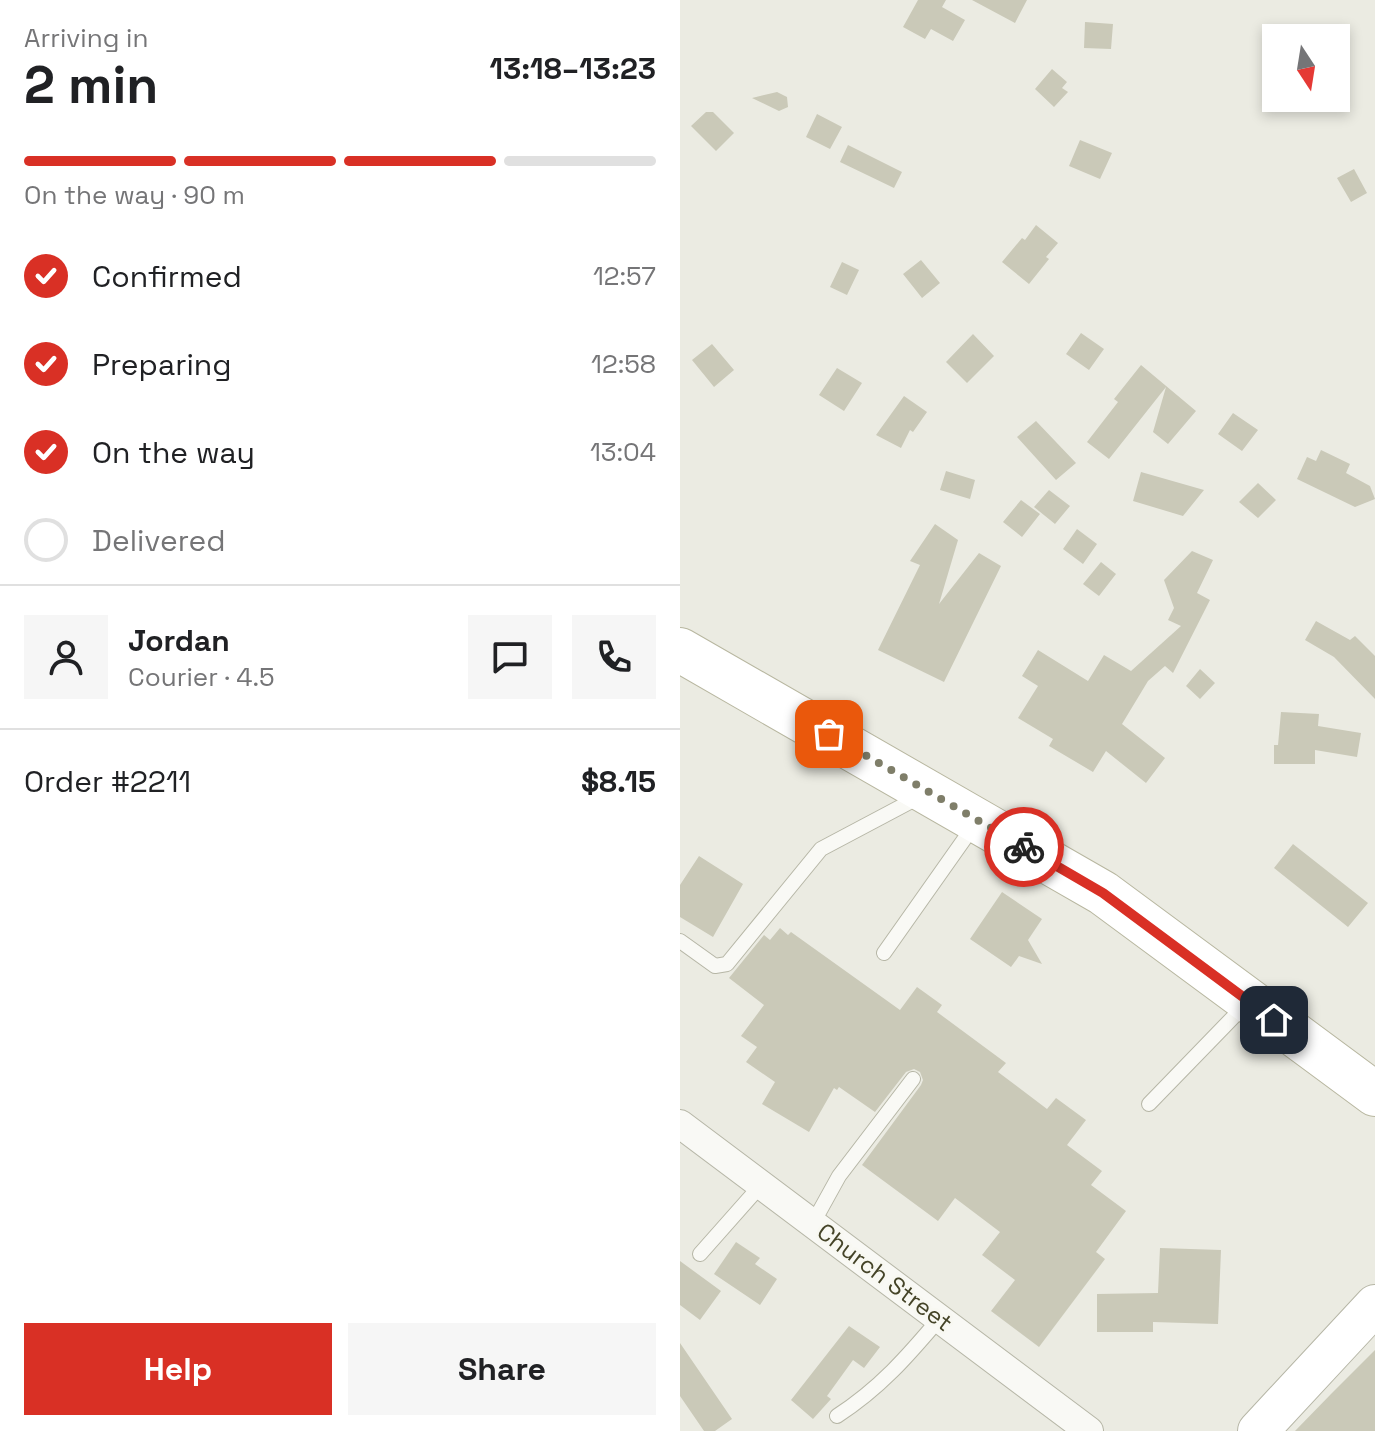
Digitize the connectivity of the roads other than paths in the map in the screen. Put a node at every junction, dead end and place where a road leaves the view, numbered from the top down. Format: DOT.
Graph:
graph roads {
  1 [pos="680,650"];
  2 [pos="929,792"];
  3 [pos="977,820"];
  4 [pos="680,941"];
  5 [pos="884,953"];
  6 [pos="1249,1001"];
  7 [pos="913,1079"];
  8 [pos="1375,1094"];
  9 [pos="1149,1104"];
  10 [pos="680,1124"];
  11 [pos="762,1184"];
  12 [pos="813,1223"];
  13 [pos="700,1254"];
  14 [pos="1375,1305"];
  15 [pos="940,1318"];
  16 [pos="837,1416"];
  17 [pos="1089,1431"];
  18 [pos="1258,1431"];
  1 -- 2 [label="main road"];
  2 -- 3 [label="main road"];
  2 -- 4 [label="lane"];
  3 -- 5 [label="lane"];
  3 -- 6 [label="main road"];
  6 -- 8 [label="main road"];
  6 -- 9 [label="lane"];
  7 -- 12 [label="lane"];
  10 -- 11 [label="street, Church Street"];
  11 -- 12 [label="street, Church Street"];
  11 -- 13 [label="lane"];
  12 -- 15 [label="street, Church Street"];
  14 -- 18 [label="street"];
  15 -- 16 [label="lane"];
  15 -- 17 [label="street, Church Street"];
}
